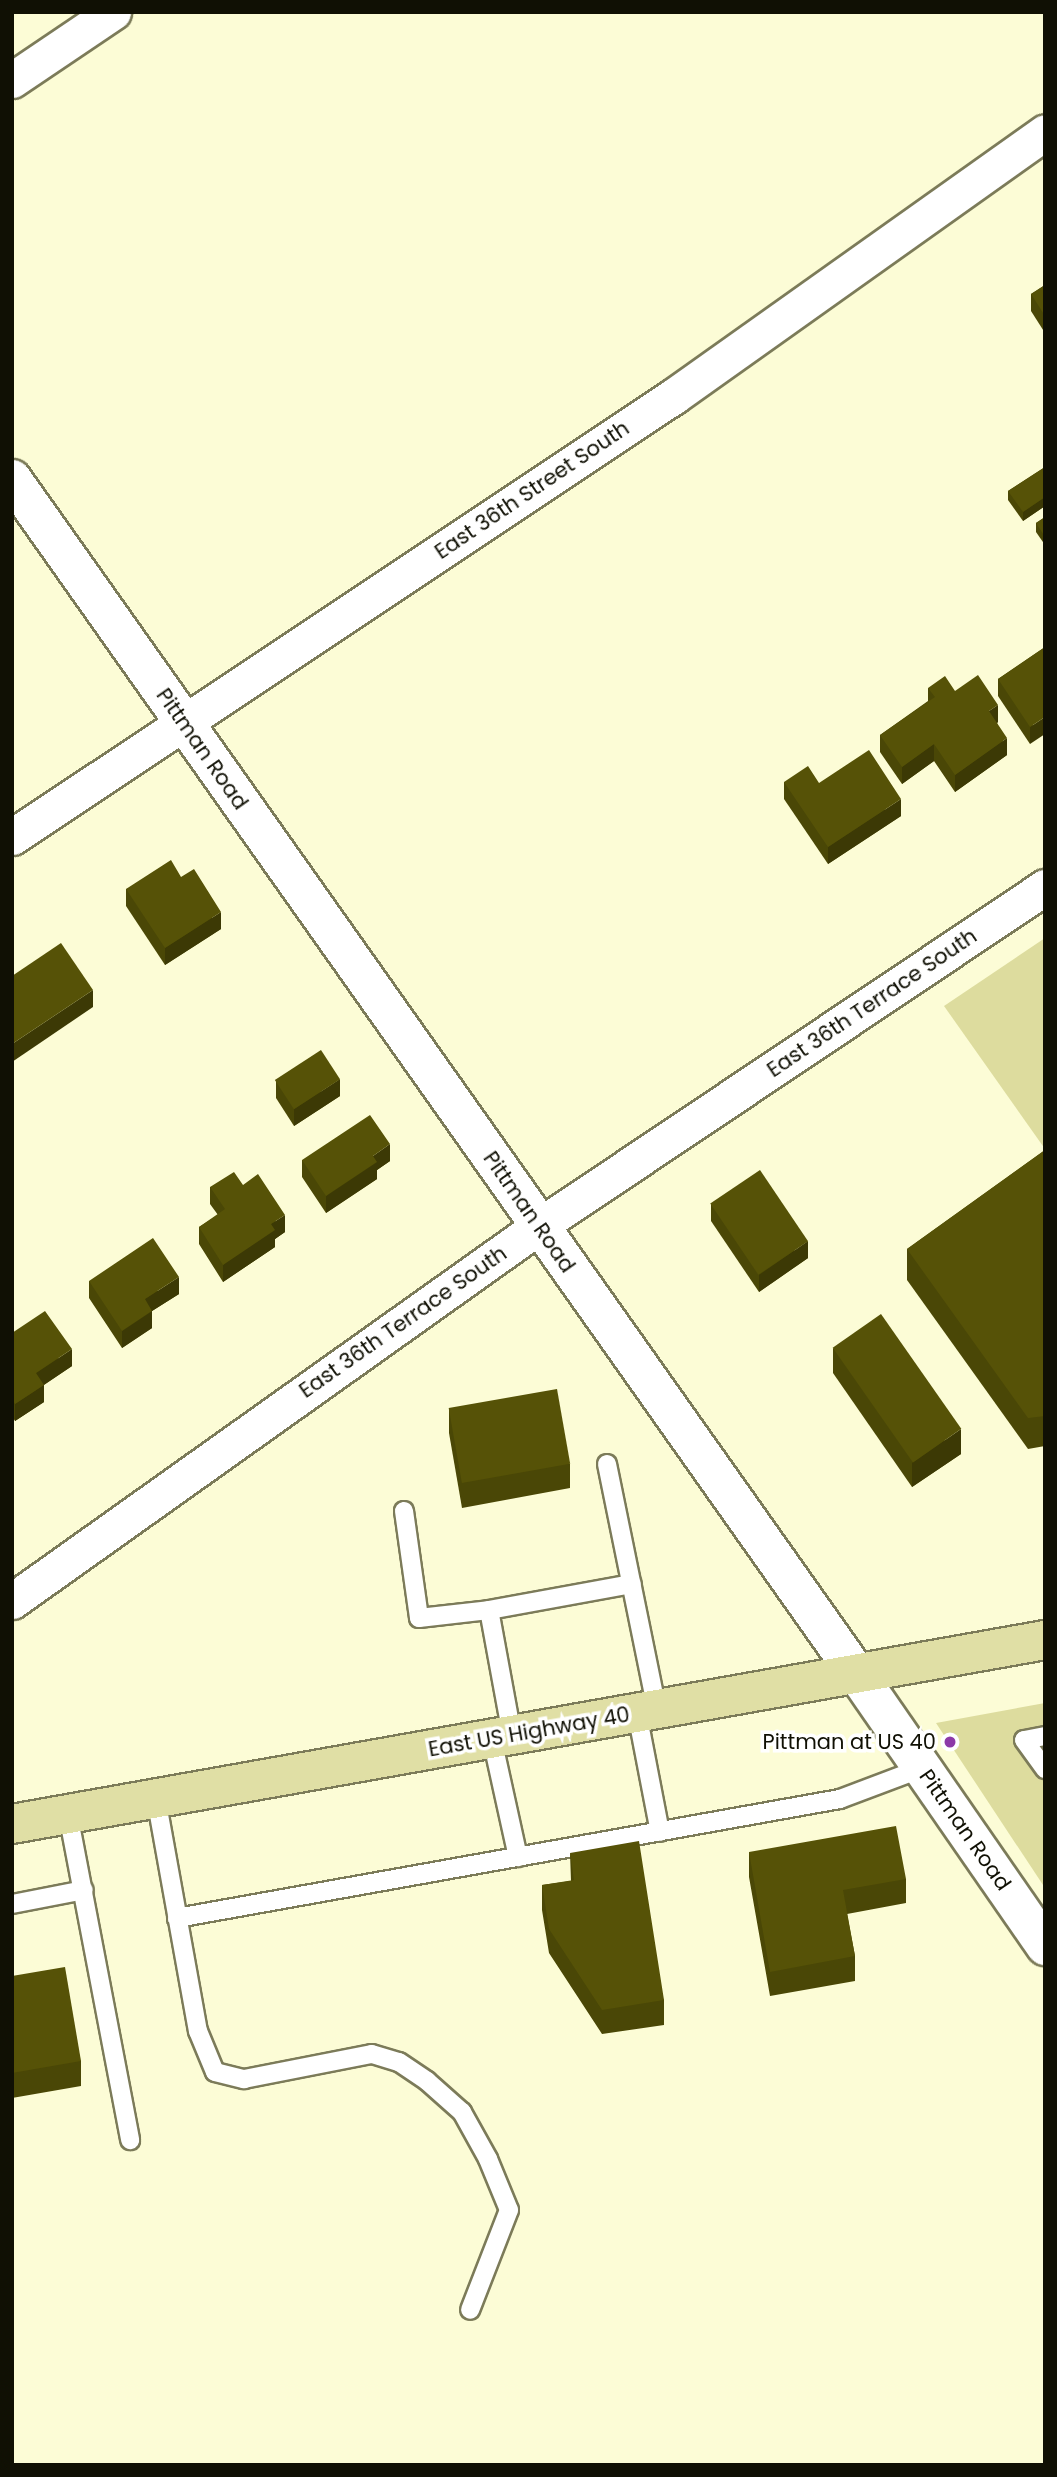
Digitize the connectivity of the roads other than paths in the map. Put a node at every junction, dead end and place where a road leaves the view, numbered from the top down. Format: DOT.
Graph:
graph roads {
  1 [pos="113,12"];
  2 [pos="12,80"];
  3 [pos="1045,132"];
  4 [pos="12,479"];
  5 [pos="183,723"];
  6 [pos="12,837"];
  7 [pos="1045,887"];
  8 [pos="539,1226"];
  9 [pos="607,1464"];
  10 [pos="404,1511"];
  11 [pos="632,1584"];
  12 [pos="12,1601"];
  13 [pos="489,1609"];
  14 [pos="1045,1640"];
  15 [pos="857,1674"];
  16 [pos="647,1711"];
  17 [pos="1045,1736"];
  18 [pos="502,1737"];
  19 [pos="922,1768"];
  20 [pos="1045,1769"];
  21 [pos="156,1798"];
  22 [pos="68,1814"];
  23 [pos="12,1824"];
  24 [pos="660,1832"];
  25 [pos="518,1857"];
  26 [pos="84,1890"];
  27 [pos="12,1904"];
  28 [pos="177,1918"];
  29 [pos="1045,1945"];
  30 [pos="130,2140"];
  31 [pos="470,2310"];
  1 -- 2 [label="street"];
  3 -- 5 [label="street, East 36th Street South"];
  4 -- 5 [label="street, Pittman Road"];
  5 -- 6 [label="street, East 36th Street South"];
  5 -- 8 [label="street, Pittman Road"];
  7 -- 8 [label="street, East 36th Terrace South"];
  8 -- 12 [label="street, East 36th Terrace South"];
  8 -- 15 [label="street, Pittman Road"];
  9 -- 11 [label="lane"];
  10 -- 13 [label="lane"];
  11 -- 13 [label="lane"];
  11 -- 16 [label="lane"];
  13 -- 18 [label="lane"];
  14 -- 15 [label="main road, East US Highway 40"];
  15 -- 16 [label="main road, East US Highway 40"];
  15 -- 19 [label="street, Pittman Road"];
  16 -- 18 [label="main road, East US Highway 40"];
  16 -- 24 [label="lane"];
  17 -- 20 [label="lane"];
  18 -- 21 [label="main road, East US Highway 40"];
  18 -- 25 [label="lane"];
  19 -- 24 [label="lane"];
  19 -- 29 [label="street, Pittman Road"];
  21 -- 22 [label="main road, East US Highway 40"];
  21 -- 28 [label="lane"];
  22 -- 23 [label="main road, East US Highway 40"];
  22 -- 26 [label="lane"];
  24 -- 25 [label="lane"];
  25 -- 28 [label="lane"];
  26 -- 27 [label="lane"];
  26 -- 30 [label="lane"];
  28 -- 31 [label="lane"];
}
